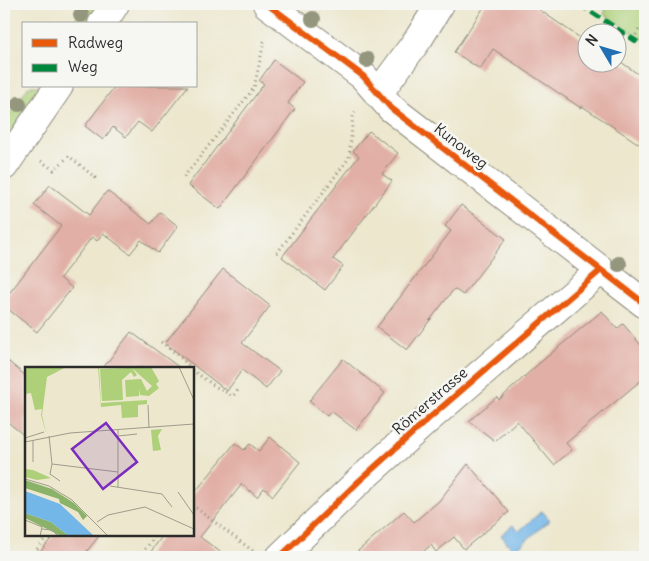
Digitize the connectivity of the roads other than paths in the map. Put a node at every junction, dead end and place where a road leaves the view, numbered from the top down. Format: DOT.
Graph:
graph roads {
  1 [pos="115,4"];
  2 [pos="440,4"];
  3 [pos="276,10"];
  4 [pos="103,22"];
  5 [pos="58,88"];
  6 [pos="376,91"];
  7 [pos="11,155"];
  8 [pos="601,270"];
  9 [pos="645,304"];
  10 [pos="280,557"];
  1 -- 4 [label="street"];
  2 -- 6 [label="street"];
  3 -- 6 [label="street, Kunoweg"];
  5 -- 7 [label="street"];
  6 -- 8 [label="street, Kunoweg"];
  8 -- 9 [label="street, Kunoweg"];
  8 -- 10 [label="street, Römerstrasse"];
}
